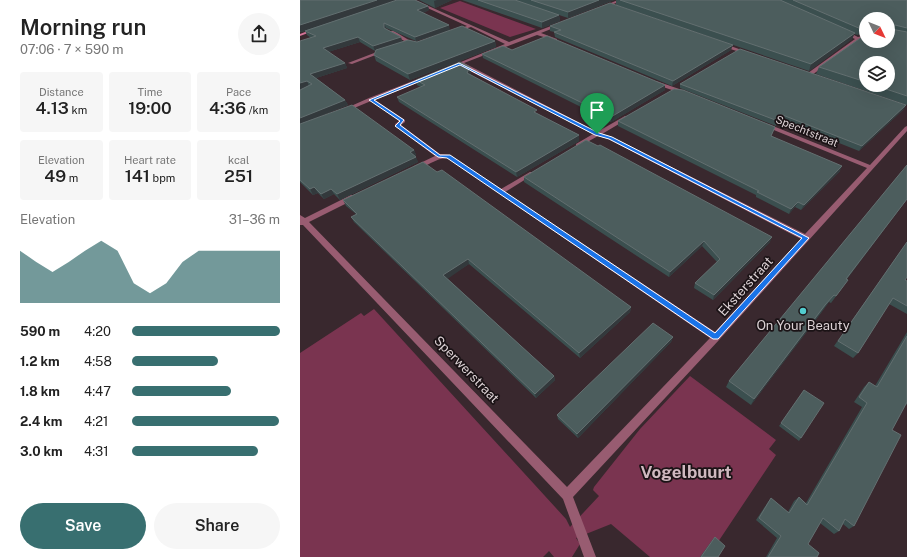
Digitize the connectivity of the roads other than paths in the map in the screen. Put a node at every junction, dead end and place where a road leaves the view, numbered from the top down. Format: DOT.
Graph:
graph roads {
  1 [pos="412,0"];
  2 [pos="620,0"];
  3 [pos="594,10"];
  4 [pos="568,21"];
  5 [pos="471,26"];
  6 [pos="300,30"];
  7 [pos="387,30"];
  8 [pos="838,30"];
  9 [pos="450,33"];
  10 [pos="537,33"];
  11 [pos="300,35"];
  12 [pos="858,39"];
  13 [pos="410,42"];
  14 [pos="559,42"];
  15 [pos="717,43"];
  16 [pos="509,44"];
  17 [pos="403,45"];
  18 [pos="416,45"];
  19 [pos="388,50"];
  20 [pos="739,50"];
  21 [pos="733,54"];
  22 [pos="753,55"];
  23 [pos="350,63"];
  24 [pos="460,63"];
  25 [pos="453,66"];
  26 [pos="802,72"];
  27 [pos="433,74"];
  28 [pos="810,74"];
  29 [pos="817,77"];
  30 [pos="651,81"];
  31 [pos="679,86"];
  32 [pos="673,90"];
  33 [pos="666,94"];
  34 [pos="693,96"];
  35 [pos="371,100"];
  36 [pos="342,111"];
  37 [pos="631,114"];
  38 [pos="759,122"];
  39 [pos="907,128"];
  40 [pos="597,134"];
  41 [pos="571,150"];
  42 [pos="439,156"];
  43 [pos="870,167"];
  44 [pos="539,169"];
  45 [pos="411,170"];
  46 [pos="500,192"];
  47 [pos="361,194"];
  48 [pos="301,221"];
  49 [pos="806,238"];
  50 [pos="716,337"];
  51 [pos="567,495"];
  52 [pos="590,557"];
  1 -- 5 [label="street"];
  2 -- 3 [label="street"];
  4 -- 10 [label="street"];
  5 -- 9 [label="street"];
  5 -- 16 [label="street"];
  6 -- 11 [label="street"];
  7 -- 13 [label="street"];
  8 -- 12 [label="street"];
  10 -- 14 [label="street"];
  10 -- 16 [label="street"];
  12 -- 28 [label="street"];
  13 -- 17 [label="street"];
  13 -- 18 [label="street"];
  15 -- 20 [label="street"];
  16 -- 24 [label="street"];
  19 -- 23 [label="street"];
  20 -- 21 [label="street"];
  20 -- 22 [label="street"];
  24 -- 25 [label="street"];
  24 -- 40 [label="street"];
  26 -- 28 [label="street"];
  27 -- 35 [label="street"];
  28 -- 29 [label="street"];
  30 -- 32 [label="street"];
  31 -- 32 [label="street"];
  32 -- 33 [label="street"];
  32 -- 34 [label="street"];
  35 -- 36 [label="street"];
  35 -- 42 [label="street"];
  37 -- 40 [label="street"];
  38 -- 43 [label="street, Spechtstraat"];
  39 -- 43 [label="street, Eksterstraat"];
  40 -- 41 [label="street"];
  40 -- 49 [label="street"];
  42 -- 45 [label="street"];
  42 -- 46 [label="street"];
  43 -- 49 [label="street, Eksterstraat"];
  44 -- 46 [label="street"];
  46 -- 50 [label="street"];
  47 -- 48 [label="street"];
  48 -- 51 [label="street, Sperwerstraat"];
  49 -- 50 [label="street, Eksterstraat"];
  50 -- 51 [label="street, Eksterstraat"];
  51 -- 52 [label="street, Sperwerstraat"];
}
